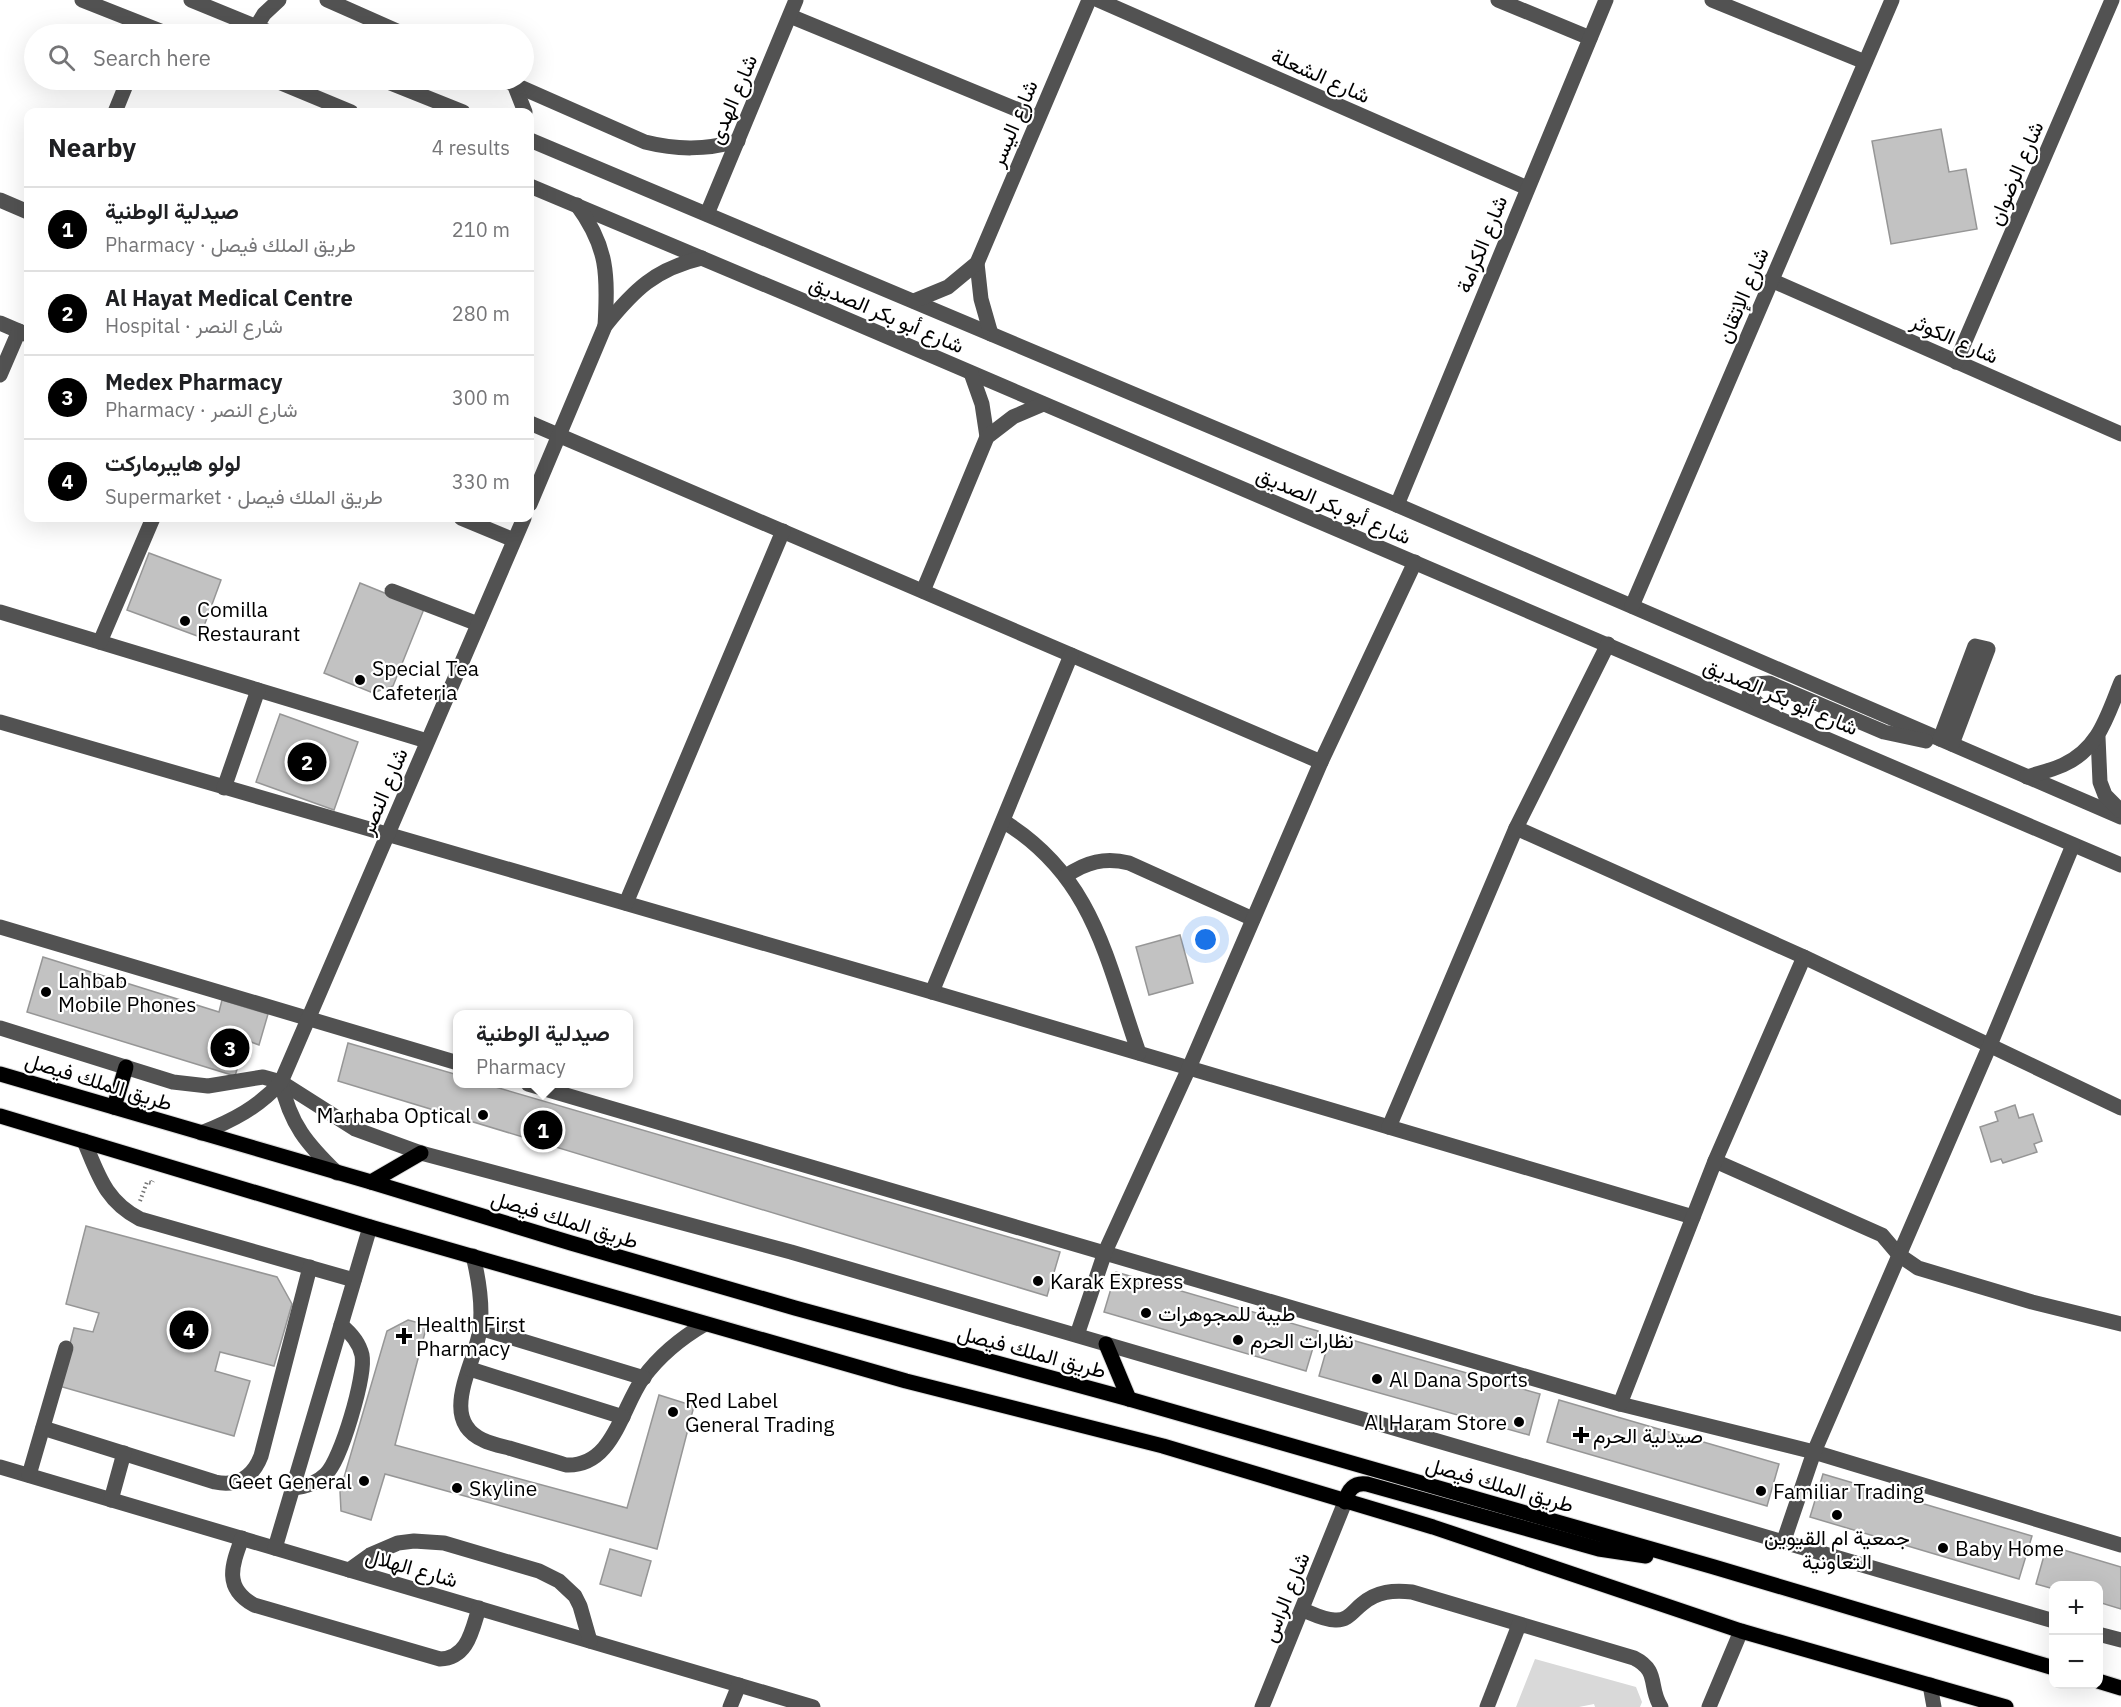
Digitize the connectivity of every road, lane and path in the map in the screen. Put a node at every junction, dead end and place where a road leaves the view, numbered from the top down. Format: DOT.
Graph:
graph roads {
  1 [pos="82,0"];
  2 [pos="191,0"];
  3 [pos="279,0"];
  4 [pos="327,0"];
  5 [pos="796,0"];
  6 [pos="1089,0"];
  7 [pos="1098,0"];
  8 [pos="1498,0"];
  9 [pos="1606,0"];
  10 [pos="1712,0"];
  11 [pos="1892,0"];
  12 [pos="2112,0"];
  13 [pos="343,3"];
  14 [pos="789,16"];
  15 [pos="143,24"];
  16 [pos="249,24"];
  17 [pos="258,24"];
  18 [pos="384,24"];
  19 [pos="1590,39"];
  20 [pos="1865,62"];
  21 [pos="124,90"];
  22 [pos="298,90"];
  23 [pos="408,90"];
  24 [pos="513,90"];
  25 [pos="527,90"];
  26 [pos="116,108"];
  27 [pos="341,108"];
  28 [pos="453,108"];
  29 [pos="523,108"];
  30 [pos="1038,118"];
  31 [pos="738,141"];
  32 [pos="534,142"];
  33 [pos="534,188"];
  34 [pos="1527,188"];
  35 [pos="0,200"];
  36 [pos="577,204"];
  37 [pos="24,210"];
  38 [pos="707,214"];
  39 [pos="702,258"];
  40 [pos="977,263"];
  41 [pos="1772,280"];
  42 [pos="914,301"];
  43 [pos="0,323"];
  44 [pos="605,327"];
  45 [pos="24,333"];
  46 [pos="991,334"];
  47 [pos="1956,362"];
  48 [pos="971,373"];
  49 [pos="0,375"];
  50 [pos="1043,404"];
  51 [pos="534,425"];
  52 [pos="2121,434"];
  53 [pos="559,435"];
  54 [pos="987,437"];
  55 [pos="534,494"];
  56 [pos="1397,505"];
  57 [pos="151,522"];
  58 [pos="470,522"];
  59 [pos="522,522"];
  60 [pos="783,531"];
  61 [pos="514,540"];
  62 [pos="1415,562"];
  63 [pos="392,591"];
  64 [pos="922,591"];
  65 [pos="1632,606"];
  66 [pos="0,612"];
  67 [pos="478,624"];
  68 [pos="100,642"];
  69 [pos="1608,644"];
  70 [pos="1071,655"];
  71 [pos="2121,682"];
  72 [pos="258,690"];
  73 [pos="1767,713"];
  74 [pos="0,722"];
  75 [pos="2098,737"];
  76 [pos="427,741"];
  77 [pos="1951,744"];
  78 [pos="1321,762"];
  79 [pos="2027,777"];
  80 [pos="224,788"];
  81 [pos="2121,811"];
  82 [pos="2121,817"];
  83 [pos="1003,821"];
  84 [pos="1516,828"];
  85 [pos="388,834"];
  86 [pos="2073,845"];
  87 [pos="2121,865"];
  88 [pos="1066,876"];
  89 [pos="626,903"];
  90 [pos="1253,919"];
  91 [pos="0,927"];
  92 [pos="1804,957"];
  93 [pos="932,992"];
  94 [pos="308,1020"];
  95 [pos="0,1028"];
  96 [pos="1990,1046"];
  97 [pos="1139,1053"];
  98 [pos="453,1062"];
  99 [pos="126,1067"];
  100 [pos="1189,1068"];
  101 [pos="0,1074"];
  102 [pos="281,1082"];
  103 [pos="545,1088"];
  104 [pos="114,1107"];
  105 [pos="2121,1108"];
  106 [pos="0,1116"];
  107 [pos="1389,1127"];
  108 [pos="201,1133"];
  109 [pos="84,1141"];
  110 [pos="421,1153"];
  111 [pos="1715,1161"];
  112 [pos="157,1162"];
  113 [pos="337,1173"];
  114 [pos="371,1182"];
  115 [pos="128,1213"];
  116 [pos="1693,1217"];
  117 [pos="370,1227"];
  118 [pos="1105,1252"];
  119 [pos="1899,1255"];
  120 [pos="473,1256"];
  121 [pos="310,1268"];
  122 [pos="354,1280"];
  123 [pos="705,1324"];
  124 [pos="2121,1324"];
  125 [pos="341,1325"];
  126 [pos="480,1328"];
  127 [pos="1077,1335"];
  128 [pos="1106,1344"];
  129 [pos="66,1348"];
  130 [pos="470,1369"];
  131 [pos="644,1378"];
  132 [pos="1129,1399"];
  133 [pos="1620,1404"];
  134 [pos="623,1417"];
  135 [pos="43,1428"];
  136 [pos="1814,1452"];
  137 [pos="124,1454"];
  138 [pos="0,1467"];
  139 [pos="29,1476"];
  140 [pos="293,1488"];
  141 [pos="111,1500"];
  142 [pos="1345,1502"];
  143 [pos="242,1538"];
  144 [pos="1783,1543"];
  145 [pos="2121,1545"];
  146 [pos="275,1548"];
  147 [pos="1714,1567"];
  148 [pos="349,1570"];
  149 [pos="479,1608"];
  150 [pos="1303,1610"];
  151 [pos="2049,1621"];
  152 [pos="1519,1625"];
  153 [pos="1742,1631"];
  154 [pos="2102,1635"];
  155 [pos="2121,1640"];
  156 [pos="590,1641"];
  157 [pos="2049,1667"];
  158 [pos="2103,1683"];
  159 [pos="739,1685"];
  160 [pos="1930,1685"];
  161 [pos="2121,1688"];
  162 [pos="730,1707"];
  163 [pos="813,1707"];
  164 [pos="1263,1707"];
  165 [pos="1487,1707"];
  166 [pos="1661,1707"];
  167 [pos="1709,1707"];
  168 [pos="1934,1707"];
  169 [pos="2006,1707"];
  1 -- 15 [label="street"];
  2 -- 16 [label="street"];
  3 -- 17 [label="street"];
  4 -- 13 [label="street"];
  5 -- 14 [label="street, شارع الهدى"];
  6 -- 30 [label="street, شارع اليسر"];
  7 -- 34 [label="street, شارع الشعلة"];
  8 -- 19 [label="street"];
  9 -- 19 [label="street, شارع الكرامة"];
  10 -- 20 [label="street"];
  11 -- 20 [label="street, شارع الإتقان"];
  12 -- 47 [label="street, شارع الرضوان"];
  13 -- 18 [label="street"];
  14 -- 30 [label="street"];
  14 -- 31 [label="street, شارع الهدى"];
  19 -- 34 [label="street, شارع الكرامة"];
  20 -- 41 [label="street, شارع الإتقان"];
  21 -- 26 [label="street"];
  22 -- 27 [label="street"];
  23 -- 28 [label="street"];
  24 -- 29 [label="street"];
  25 -- 31 [label="street"];
  30 -- 40 [label="street, شارع اليسر"];
  31 -- 38 [label="street, شارع الهدى"];
  32 -- 38 [label="street, شارع أبو بكر الصديق"];
  33 -- 36 [label="street, شارع أبو بكر الصديق"];
  34 -- 56 [label="street, شارع الكرامة"];
  35 -- 37 [label="street"];
  36 -- 39 [label="street, شارع أبو بكر الصديق"];
  36 -- 44 [label="street"];
  38 -- 42 [label="street, شارع أبو بكر الصديق"];
  39 -- 44 [label="street"];
  39 -- 48 [label="street, شارع أبو بكر الصديق"];
  40 -- 42 [label="street, شارع اليسر"];
  40 -- 46 [label="street, شارع اليسر"];
  41 -- 47 [label="street, شارع الكوثر"];
  41 -- 65 [label="street, شارع الإتقان"];
  42 -- 46 [label="street, شارع أبو بكر الصديق"];
  43 -- 45 [label="street"];
  44 -- 53 [label="street"];
  45 -- 49 [label="street"];
  46 -- 56 [label="street, شارع أبو بكر الصديق"];
  47 -- 52 [label="street, شارع الكوثر"];
  48 -- 50 [label="street, شارع أبو بكر الصديق"];
  48 -- 54 [label="street"];
  50 -- 54 [label="street"];
  50 -- 62 [label="street, شارع أبو بكر الصديق"];
  51 -- 53 [label="street"];
  53 -- 55 [label="street"];
  53 -- 60 [label="street"];
  54 -- 64 [label="street"];
  56 -- 65 [label="street, شارع أبو بكر الصديق"];
  57 -- 68 [label="street"];
  58 -- 61 [label="street"];
  59 -- 61 [label="street, شارع النصر"];
  60 -- 64 [label="street"];
  60 -- 89 [label="street"];
  61 -- 67 [label="street, شارع النصر"];
  62 -- 69 [label="street, شارع أبو بكر الصديق"];
  62 -- 78 [label="street"];
  63 -- 67 [label="street"];
  64 -- 70 [label="street"];
  65 -- 77 [label="street, شارع أبو بكر الصديق"];
  66 -- 68 [label="street"];
  67 -- 76 [label="street, شارع النصر"];
  68 -- 72 [label="street"];
  69 -- 73 [label="street, شارع أبو بكر الصديق"];
  69 -- 84 [label="street"];
  70 -- 78 [label="street"];
  70 -- 83 [label="street"];
  71 -- 75 [label="street"];
  72 -- 76 [label="street"];
  72 -- 80 [label="street"];
  73 -- 77 [label="street"];
  73 -- 86 [label="street, شارع أبو بكر الصديق"];
  74 -- 80 [label="street"];
  75 -- 79 [label="street"];
  75 -- 81 [label="street"];
  76 -- 85 [label="street, شارع النصر"];
  77 -- 77 [label="street"];
  77 -- 79 [label="street, شارع أبو بكر الصديق"];
  78 -- 90 [label="street"];
  79 -- 82 [label="street, شارع أبو بكر الصديق"];
  80 -- 85 [label="street"];
  83 -- 88 [label="street"];
  83 -- 93 [label="street"];
  84 -- 92 [label="street"];
  84 -- 107 [label="street"];
  85 -- 89 [label="street"];
  85 -- 94 [label="street, شارع النصر"];
  86 -- 87 [label="street, شارع أبو بكر الصديق"];
  86 -- 96 [label="street"];
  88 -- 90 [label="street"];
  88 -- 97 [label="street"];
  89 -- 93 [label="street"];
  90 -- 100 [label="street"];
  91 -- 94 [label="street"];
  92 -- 96 [label="street"];
  92 -- 111 [label="street"];
  93 -- 97 [label="street"];
  94 -- 98 [label="street"];
  94 -- 102 [label="street, شارع النصر"];
  95 -- 99 [label="street"];
  96 -- 105 [label="street"];
  96 -- 119 [label="street"];
  97 -- 100 [label="street"];
  99 -- 102 [label="street"];
  99 -- 104 [label="main road"];
  100 -- 107 [label="street"];
  100 -- 118 [label="street"];
  101 -- 104 [label="main road, طريق الملك فيصل"];
  102 -- 108 [label="street, شارع النصر"];
  102 -- 110 [label="street"];
  102 -- 113 [label="street"];
  103 -- 118 [label="street"];
  104 -- 108 [label="main road, طريق الملك فيصل"];
  106 -- 109 [label="main road"];
  107 -- 116 [label="street"];
  108 -- 113 [label="main road, طريق الملك فيصل"];
  109 -- 112 [label="main road"];
  109 -- 115 [label="street"];
  110 -- 114 [label="main road"];
  110 -- 127 [label="street"];
  111 -- 116 [label="street"];
  111 -- 119 [label="street"];
  112 -- 115 [label="path"];
  112 -- 117 [label="main road"];
  113 -- 114 [label="main road, طريق الملك فيصل"];
  114 -- 132 [label="main road, طريق الملك فيصل"];
  115 -- 121 [label="street"];
  116 -- 133 [label="street"];
  117 -- 120 [label="main road"];
  117 -- 122 [label="street"];
  118 -- 127 [label="street"];
  118 -- 133 [label="street"];
  119 -- 124 [label="street"];
  119 -- 136 [label="street"];
  120 -- 123 [label="main road"];
  120 -- 126 [label="street"];
  121 -- 122 [label="street"];
  121 -- 137 [label="street"];
  122 -- 125 [label="street"];
  123 -- 131 [label="street"];
  123 -- 142 [label="main road"];
  125 -- 140 [label="street"];
  125 -- 140 [label="street"];
  126 -- 130 [label="street"];
  126 -- 131 [label="street"];
  127 -- 128 [label="street"];
  128 -- 132 [label="main road"];
  128 -- 144 [label="street"];
  129 -- 135 [label="street"];
  130 -- 134 [label="street"];
  130 -- 134 [label="street"];
  131 -- 134 [label="street"];
  132 -- 147 [label="main road, طريق الملك فيصل"];
  133 -- 136 [label="street"];
  135 -- 137 [label="street"];
  135 -- 139 [label="street"];
  136 -- 144 [label="street"];
  136 -- 145 [label="street"];
  137 -- 141 [label="street"];
  138 -- 139 [label="street, شارع الهلال"];
  139 -- 141 [label="street, شارع الهلال"];
  140 -- 146 [label="street"];
  141 -- 143 [label="street, شارع الهلال"];
  142 -- 147 [label="main road"];
  142 -- 150 [label="street, شارع الراس"];
  142 -- 153 [label="main road"];
  143 -- 146 [label="street, شارع الهلال"];
  143 -- 149 [label="street"];
  144 -- 151 [label="street"];
  146 -- 148 [label="street, شارع الهلال"];
  147 -- 157 [label="main road, طريق الملك فيصل"];
  148 -- 149 [label="street, شارع الهلال"];
  148 -- 156 [label="street"];
  149 -- 156 [label="street, شارع الهلال"];
  150 -- 152 [label="street"];
  150 -- 164 [label="street, شارع الراس"];
  152 -- 165 [label="street"];
  152 -- 166 [label="street"];
  153 -- 160 [label="main road"];
  153 -- 167 [label="street"];
  154 -- 155 [label="street"];
  156 -- 159 [label="street, شارع الهلال"];
  158 -- 161 [label="main road"];
  159 -- 162 [label="street"];
  159 -- 163 [label="street, شارع الهلال"];
  160 -- 168 [label="street"];
  160 -- 169 [label="main road"];
}
